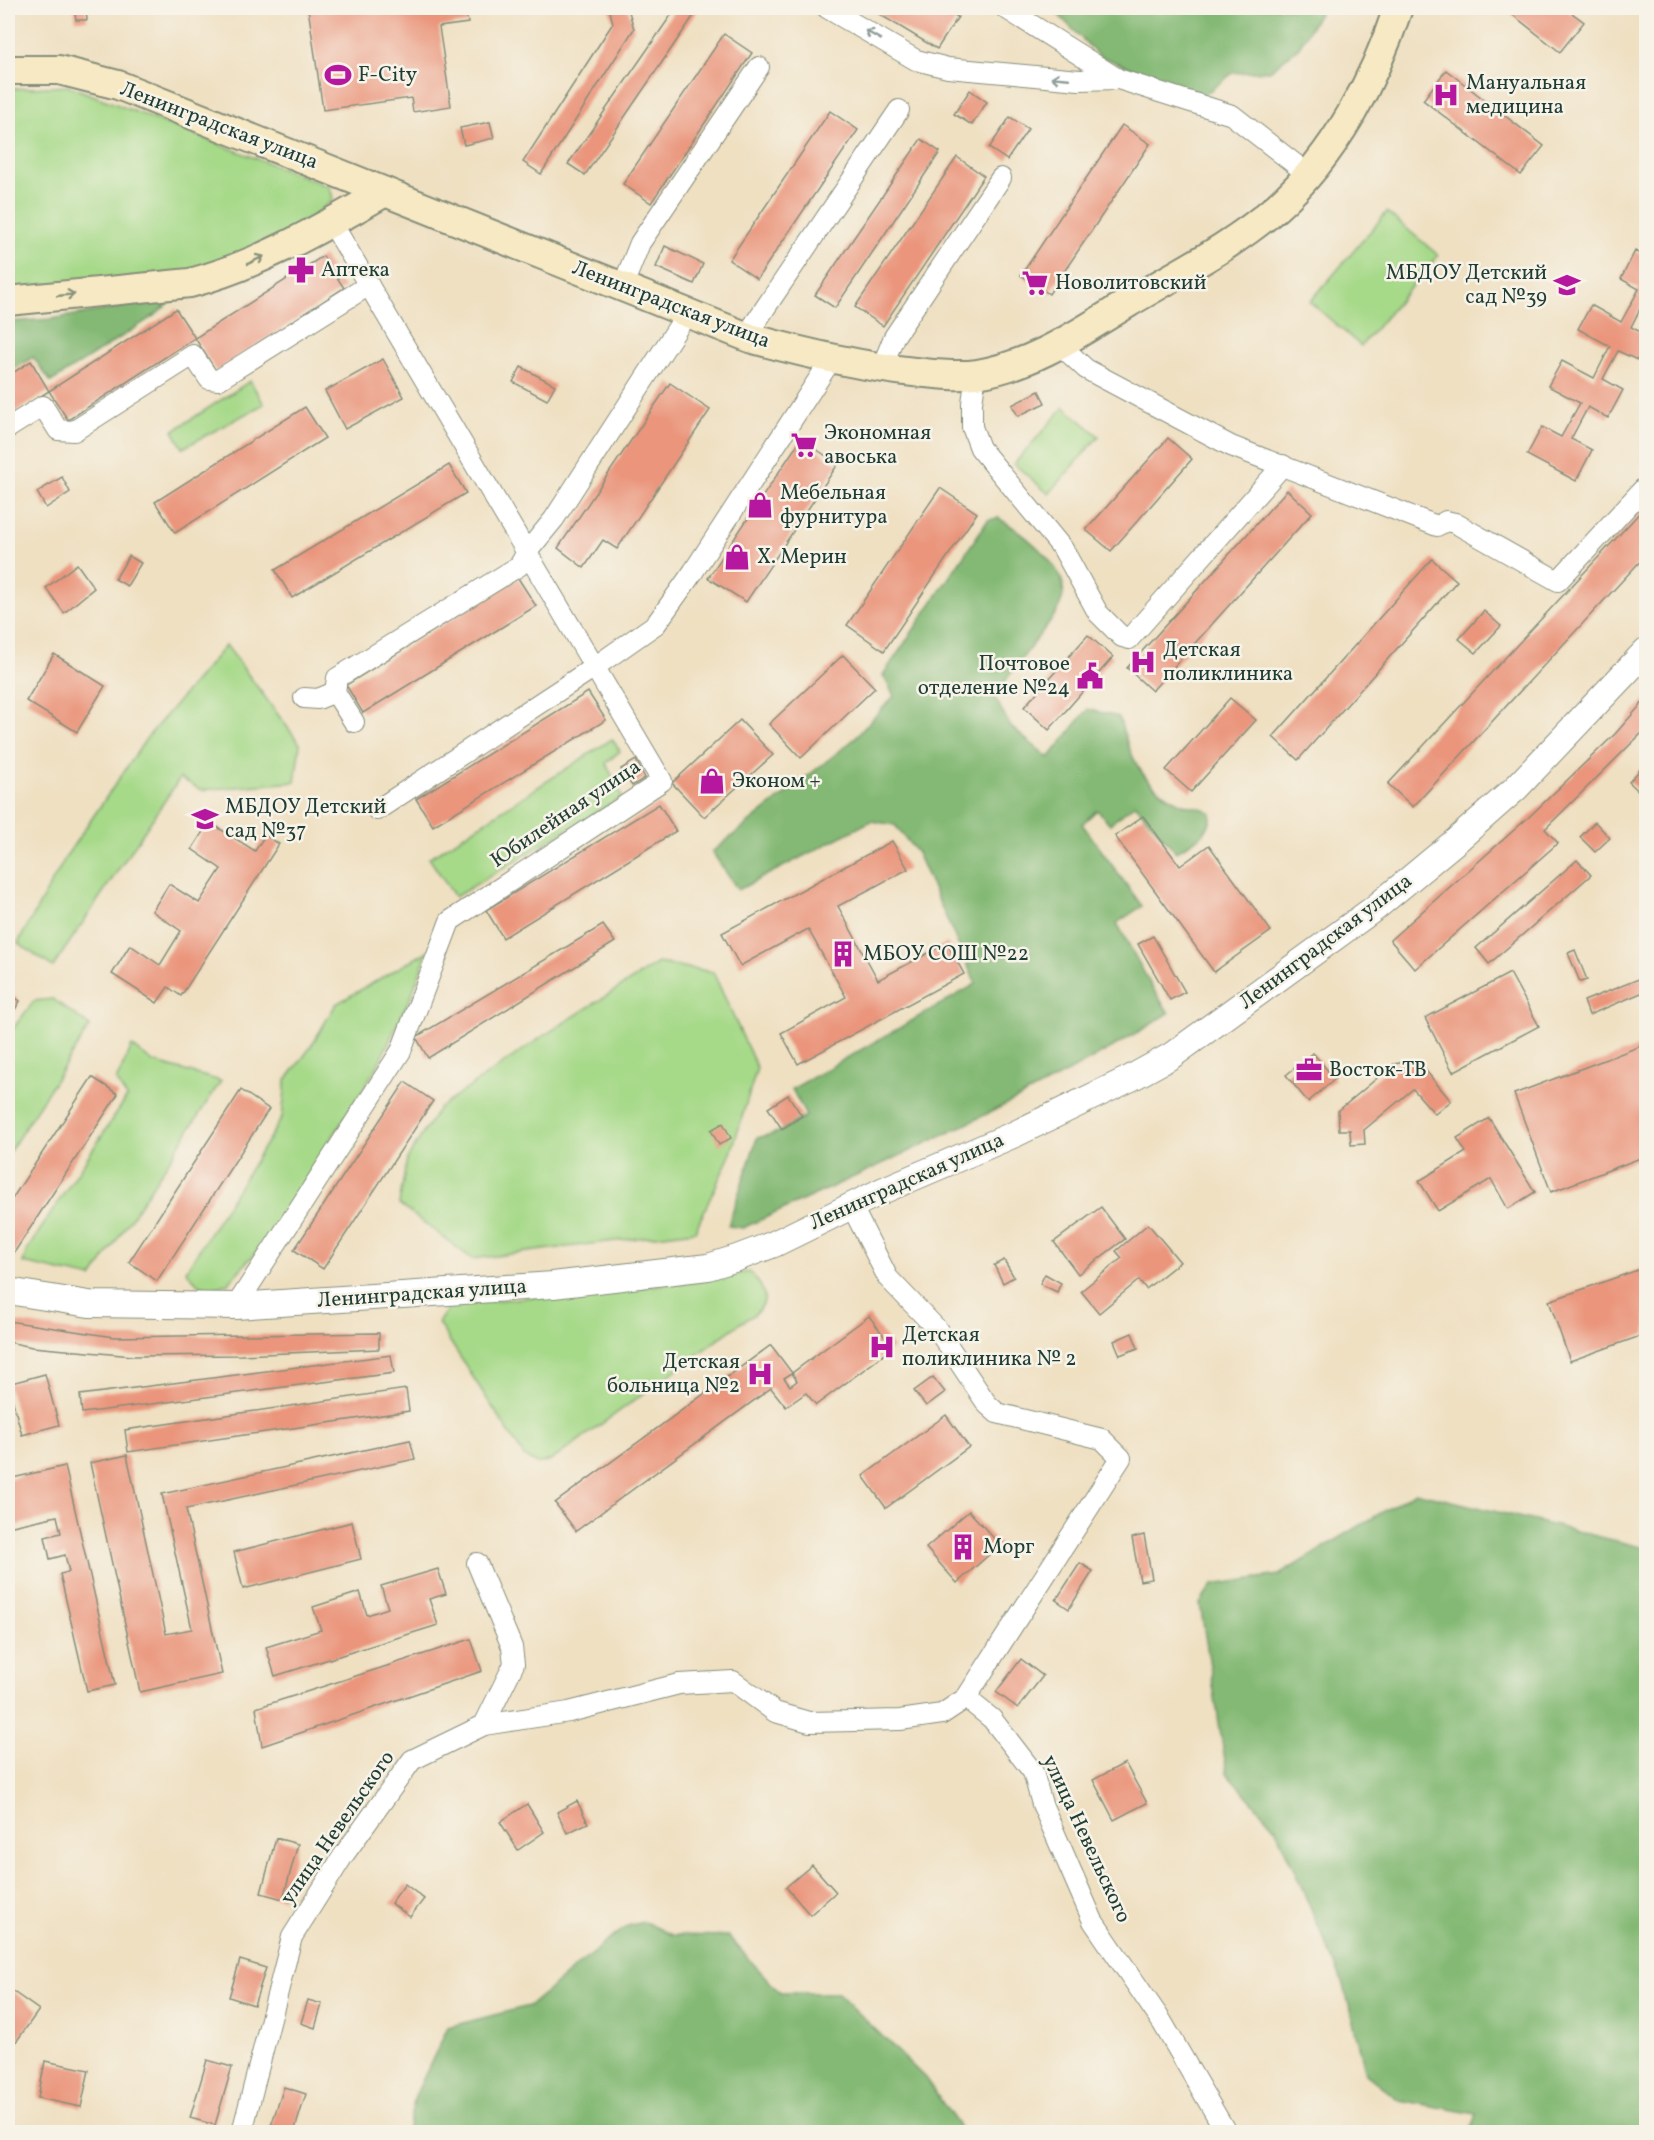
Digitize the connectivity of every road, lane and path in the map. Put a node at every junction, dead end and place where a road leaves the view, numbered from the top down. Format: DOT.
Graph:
graph roads {
  1 [pos="827,8"];
  2 [pos="1005,8"];
  3 [pos="1398,8"];
  4 [pos="759,67"];
  5 [pos="8,70"];
  6 [pos="1118,80"];
  7 [pos="898,110"];
  8 [pos="1309,176"];
  9 [pos="1001,178"];
  10 [pos="385,192"];
  11 [pos="332,223"];
  12 [pos="369,285"];
  13 [pos="622,288"];
  14 [pos="8,301"];
  15 [pos="687,315"];
  16 [pos="750,338"];
  17 [pos="1059,344"];
  18 [pos="831,360"];
  19 [pos="881,369"];
  20 [pos="976,374"];
  21 [pos="8,428"];
  22 [pos="1283,465"];
  23 [pos="1647,486"];
  24 [pos="527,552"];
  25 [pos="1647,651"];
  26 [pos="596,666"];
  27 [pos="335,692"];
  28 [pos="304,698"];
  29 [pos="354,722"];
  30 [pos="377,810"];
  31 [pos="851,1205"];
  32 [pos="8,1291"];
  33 [pos="236,1306"];
  34 [pos="477,1563"];
  35 [pos="966,1698"];
  36 [pos="484,1725"];
  37 [pos="242,2133"];
  38 [pos="1226,2133"];
  6 -- 1 [label="street, one-way"];
  2 -- 6 [label="street"];
  3 -- 8 [label="main road, Ленинградская улица"];
  4 -- 13 [label="street"];
  5 -- 10 [label="main road, Ленинградская улица"];
  6 -- 8 [label="street"];
  7 -- 16 [label="street"];
  8 -- 17 [label="main road, Ленинградская улица"];
  9 -- 19 [label="street"];
  10 -- 11 [label="main road"];
  10 -- 13 [label="main road, Ленинградская улица"];
  11 -- 12 [label="street, Юбилейная улица"];
  14 -- 11 [label="main road, one-way"];
  12 -- 21 [label="street"];
  12 -- 24 [label="street, Юбилейная улица"];
  13 -- 15 [label="main road, Ленинградская улица"];
  15 -- 16 [label="main road, Ленинградская улица"];
  15 -- 24 [label="street"];
  16 -- 18 [label="main road, Ленинградская улица"];
  17 -- 20 [label="main road, Ленинградская улица"];
  17 -- 22 [label="street"];
  18 -- 19 [label="main road, Ленинградская улица"];
  18 -- 26 [label="street"];
  19 -- 20 [label="main road, Ленинградская улица"];
  20 -- 22 [label="street"];
  22 -- 23 [label="street"];
  24 -- 26 [label="street, Юбилейная улица"];
  24 -- 27 [label="street"];
  25 -- 31 [label="street, Ленинградская улица"];
  26 -- 30 [label="street"];
  26 -- 33 [label="street, Юбилейная улица"];
  27 -- 28 [label="street"];
  27 -- 29 [label="street"];
  31 -- 33 [label="street, Ленинградская улица"];
  31 -- 35 [label="street"];
  32 -- 33 [label="street, Ленинградская улица"];
  34 -- 36 [label="street"];
  35 -- 36 [label="street, улица Невельского"];
  35 -- 38 [label="street, улица Невельского"];
  36 -- 37 [label="street, улица Невельского"];
}
